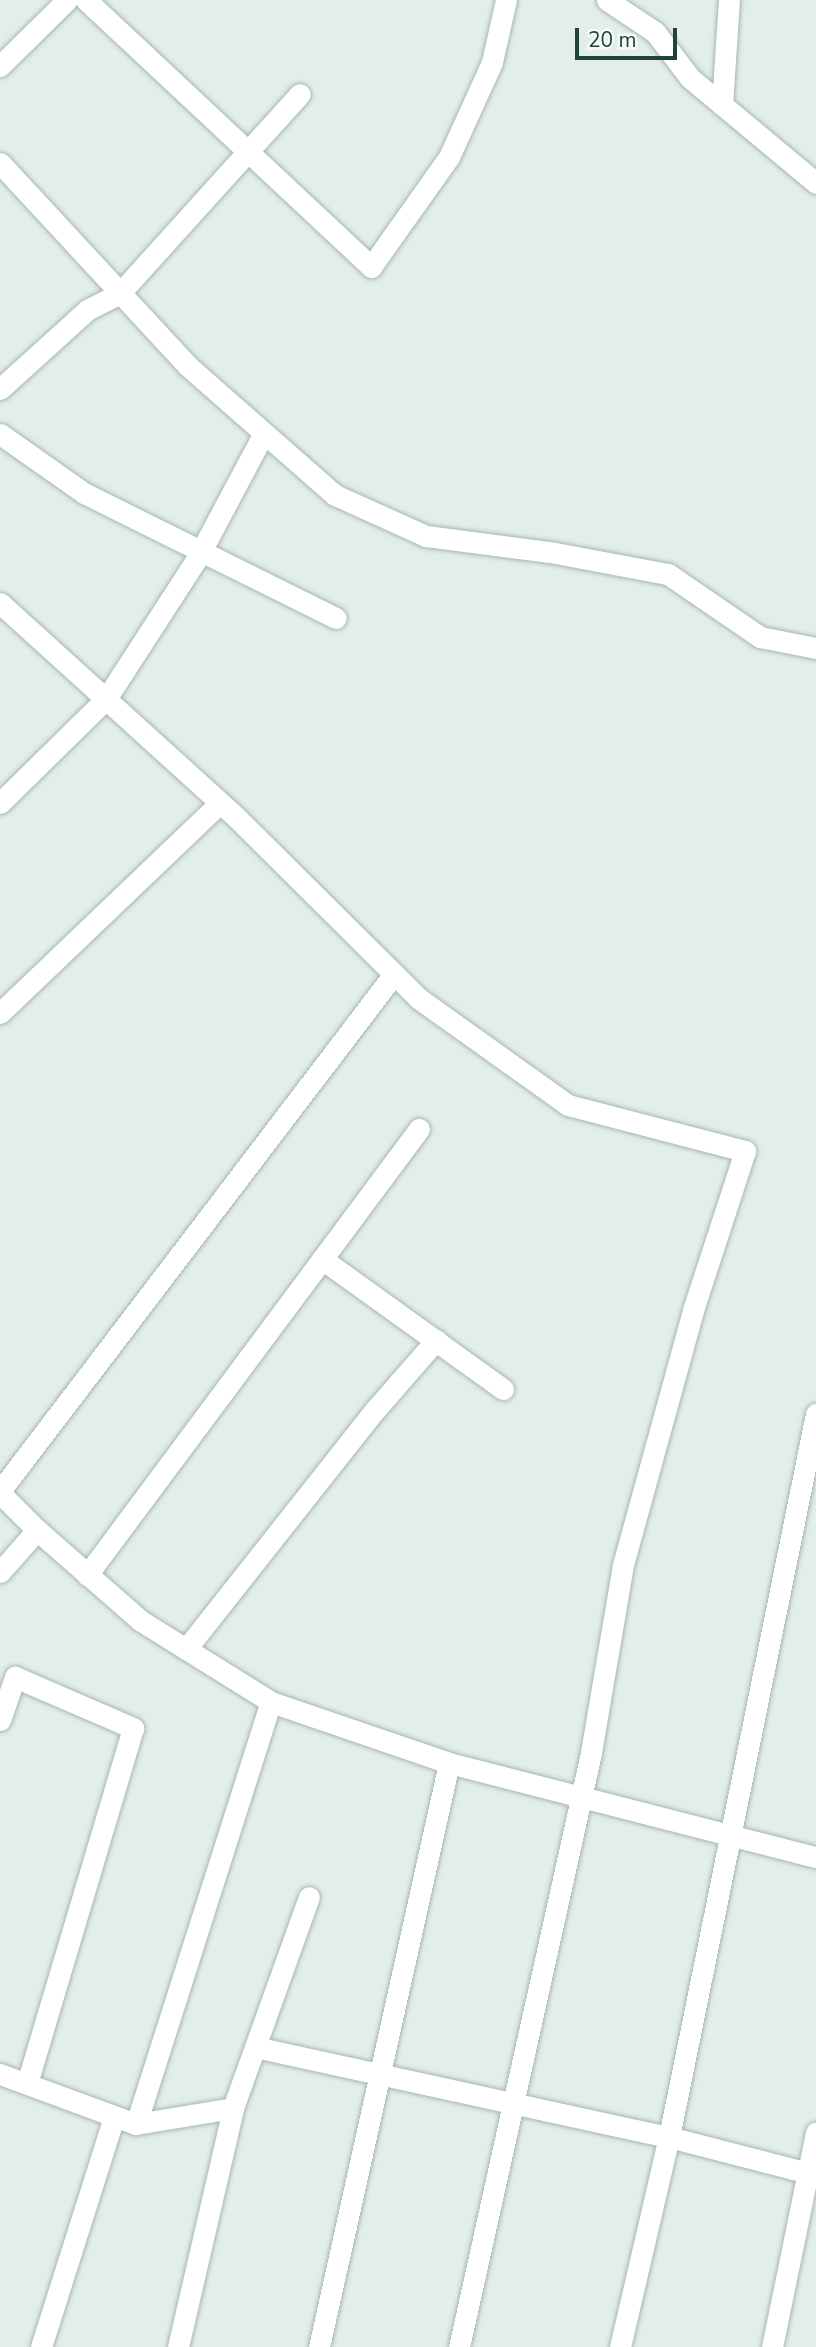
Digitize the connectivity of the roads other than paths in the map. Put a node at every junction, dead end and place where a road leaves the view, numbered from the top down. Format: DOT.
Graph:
graph roads {
  1 [pos="67,0"];
  2 [pos="86,0"];
  3 [pos="506,0"];
  4 [pos="607,0"];
  5 [pos="729,0"];
  6 [pos="0,66"];
  7 [pos="300,94"];
  8 [pos="722,105"];
  9 [pos="249,150"];
  10 [pos="0,163"];
  11 [pos="816,183"];
  12 [pos="120,293"];
  13 [pos="0,389"];
  14 [pos="264,433"];
  15 [pos="0,434"];
  16 [pos="201,553"];
  17 [pos="0,603"];
  18 [pos="336,618"];
  19 [pos="816,648"];
  20 [pos="106,699"];
  21 [pos="0,803"];
  22 [pos="220,803"];
  23 [pos="394,974"];
  24 [pos="0,1013"];
  25 [pos="419,1129"];
  26 [pos="322,1259"];
  27 [pos="436,1340"];
  28 [pos="503,1388"];
  29 [pos="816,1414"];
  30 [pos="0,1492"];
  31 [pos="37,1530"];
  32 [pos="0,1572"];
  33 [pos="88,1575"];
  34 [pos="186,1649"];
  35 [pos="271,1702"];
  36 [pos="0,1720"];
  37 [pos="449,1763"];
  38 [pos="582,1799"];
  39 [pos="733,1834"];
  40 [pos="816,1857"];
  41 [pos="309,1897"];
  42 [pos="255,2048"];
  43 [pos="0,2074"];
  44 [pos="380,2074"];
  45 [pos="27,2083"];
  46 [pos="512,2104"];
  47 [pos="233,2108"];
  48 [pos="114,2116"];
  49 [pos="136,2124"];
  50 [pos="816,2132"];
  51 [pos="669,2137"];
  52 [pos="812,2174"];
  53 [pos="41,2347"];
  54 [pos="178,2347"];
  55 [pos="319,2347"];
  56 [pos="458,2347"];
  57 [pos="620,2347"];
  58 [pos="772,2347"];
  1 -- 6 [label="street"];
  2 -- 9 [label="street"];
  3 -- 9 [label="street"];
  4 -- 8 [label="street"];
  5 -- 8 [label="street"];
  7 -- 9 [label="street"];
  8 -- 11 [label="street"];
  9 -- 12 [label="street"];
  10 -- 12 [label="street"];
  12 -- 13 [label="street"];
  12 -- 14 [label="street"];
  14 -- 16 [label="street"];
  14 -- 19 [label="street"];
  15 -- 16 [label="street"];
  16 -- 18 [label="street"];
  16 -- 20 [label="street"];
  17 -- 20 [label="street"];
  20 -- 21 [label="street"];
  20 -- 22 [label="street"];
  22 -- 23 [label="street"];
  22 -- 24 [label="street"];
  23 -- 30 [label="street"];
  23 -- 38 [label="street"];
  25 -- 26 [label="street"];
  26 -- 27 [label="street"];
  26 -- 33 [label="street"];
  27 -- 28 [label="street"];
  27 -- 34 [label="street"];
  29 -- 39 [label="street"];
  30 -- 31 [label="street"];
  31 -- 32 [label="street"];
  31 -- 33 [label="street"];
  33 -- 34 [label="street"];
  34 -- 35 [label="street"];
  35 -- 37 [label="street"];
  35 -- 49 [label="street"];
  36 -- 45 [label="street"];
  37 -- 38 [label="street"];
  37 -- 44 [label="street"];
  38 -- 39 [label="street"];
  38 -- 46 [label="street"];
  39 -- 40 [label="street"];
  39 -- 51 [label="street"];
  41 -- 42 [label="street"];
  42 -- 44 [label="street"];
  42 -- 47 [label="street"];
  43 -- 45 [label="street"];
  44 -- 46 [label="street"];
  44 -- 55 [label="street"];
  45 -- 48 [label="street"];
  46 -- 51 [label="street"];
  46 -- 56 [label="street"];
  47 -- 49 [label="street"];
  47 -- 54 [label="street"];
  48 -- 49 [label="street"];
  48 -- 53 [label="street"];
  50 -- 52 [label="street"];
  51 -- 52 [label="street"];
  51 -- 57 [label="street"];
  52 -- 58 [label="street"];
}
